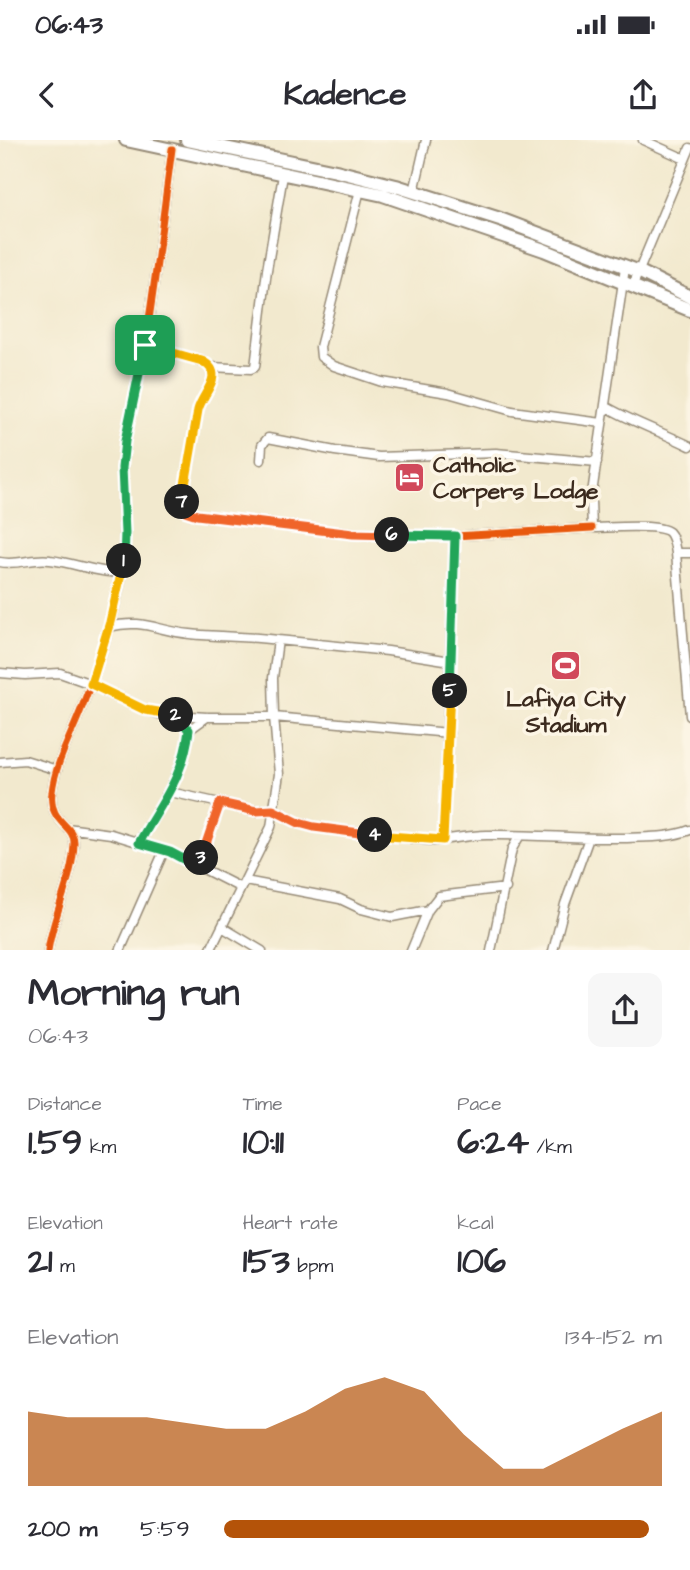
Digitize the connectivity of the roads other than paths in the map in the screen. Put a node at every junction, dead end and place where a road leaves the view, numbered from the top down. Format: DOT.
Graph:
graph roads {
  1 [pos="126,140"];
  2 [pos="187,140"];
  3 [pos="426,140"];
  4 [pos="643,140"];
  5 [pos="690,148"];
  6 [pos="172,149"];
  7 [pos="685,159"];
  8 [pos="284,175"];
  9 [pos="360,190"];
  10 [pos="414,192"];
  11 [pos="640,272"];
  12 [pos="627,278"];
  13 [pos="690,297"];
  14 [pos="690,310"];
  15 [pos="145,345"];
  16 [pos="211,367"];
  17 [pos="605,406"];
  18 [pos="602,423"];
  19 [pos="690,446"];
  20 [pos="261,460"];
  21 [pos="597,462"];
  22 [pos="592,528"];
  23 [pos="455,536"];
  24 [pos="676,553"];
  25 [pos="690,553"];
  26 [pos="0,562"];
  27 [pos="122,573"];
  28 [pos="109,626"];
  29 [pos="278,640"];
  30 [pos="451,661"];
  31 [pos="0,673"];
  32 [pos="91,684"];
  33 [pos="177,715"];
  34 [pos="690,716"];
  35 [pos="207,717"];
  36 [pos="274,717"];
  37 [pos="189,730"];
  38 [pos="449,733"];
  39 [pos="0,762"];
  40 [pos="57,770"];
  41 [pos="170,792"];
  42 [pos="220,803"];
  43 [pos="273,810"];
  44 [pos="67,828"];
  45 [pos="690,830"];
  46 [pos="505,836"];
  47 [pos="519,837"];
  48 [pos="589,838"];
  49 [pos="443,840"];
  50 [pos="139,843"];
  51 [pos="512,849"];
  52 [pos="164,851"];
  53 [pos="198,867"];
  54 [pos="243,885"];
  55 [pos="506,888"];
  56 [pos="428,910"];
  57 [pos="222,927"];
  58 [pos="48,950"];
  59 [pos="120,950"];
  60 [pos="211,950"];
  61 [pos="262,950"];
  62 [pos="411,950"];
  63 [pos="491,950"];
  64 [pos="553,950"];
  1 -- 6 [label="highway"];
  2 -- 10 [label="highway"];
  3 -- 10 [label="street"];
  4 -- 7 [label="street"];
  5 -- 7 [label="street"];
  6 -- 8 [label="highway"];
  6 -- 15 [label="street"];
  7 -- 11 [label="street"];
  8 -- 9 [label="highway"];
  8 -- 16 [label="street"];
  9 -- 12 [label="highway"];
  9 -- 18 [label="street"];
  10 -- 12 [label="highway"];
  11 -- 12 [label="highway"];
  11 -- 13 [label="highway"];
  12 -- 14 [label="highway"];
  12 -- 17 [label="street"];
  15 -- 16 [label="street"];
  15 -- 27 [label="street"];
  16 -- 23 [label="street"];
  17 -- 18 [label="street"];
  17 -- 19 [label="street"];
  18 -- 21 [label="street"];
  20 -- 21 [label="street"];
  21 -- 22 [label="street"];
  22 -- 23 [label="street"];
  22 -- 24 [label="street"];
  23 -- 30 [label="street"];
  24 -- 25 [label="street"];
  24 -- 34 [label="street"];
  26 -- 27 [label="street"];
  27 -- 28 [label="street"];
  28 -- 29 [label="street"];
  28 -- 32 [label="street"];
  29 -- 30 [label="street"];
  29 -- 36 [label="street"];
  30 -- 38 [label="street"];
  31 -- 32 [label="street"];
  32 -- 33 [label="street"];
  32 -- 40 [label="street"];
  33 -- 35 [label="street"];
  33 -- 37 [label="street"];
  35 -- 36 [label="street"];
  35 -- 37 [label="street"];
  36 -- 38 [label="street"];
  36 -- 43 [label="street"];
  37 -- 41 [label="street"];
  38 -- 49 [label="street"];
  39 -- 40 [label="street"];
  40 -- 44 [label="street"];
  41 -- 42 [label="street"];
  41 -- 50 [label="street"];
  42 -- 43 [label="street"];
  42 -- 53 [label="street"];
  43 -- 49 [label="street"];
  43 -- 54 [label="street"];
  44 -- 50 [label="street"];
  44 -- 58 [label="street"];
  45 -- 48 [label="street"];
  46 -- 47 [label="street"];
  46 -- 49 [label="street"];
  46 -- 51 [label="street"];
  47 -- 48 [label="street"];
  47 -- 51 [label="street"];
  48 -- 64 [label="street"];
  50 -- 52 [label="street"];
  51 -- 55 [label="street"];
  52 -- 53 [label="street"];
  52 -- 59 [label="street"];
  53 -- 54 [label="street"];
  54 -- 56 [label="street"];
  54 -- 57 [label="street"];
  55 -- 56 [label="street"];
  55 -- 63 [label="street"];
  56 -- 62 [label="street"];
  57 -- 60 [label="street"];
  57 -- 61 [label="street"];
}
